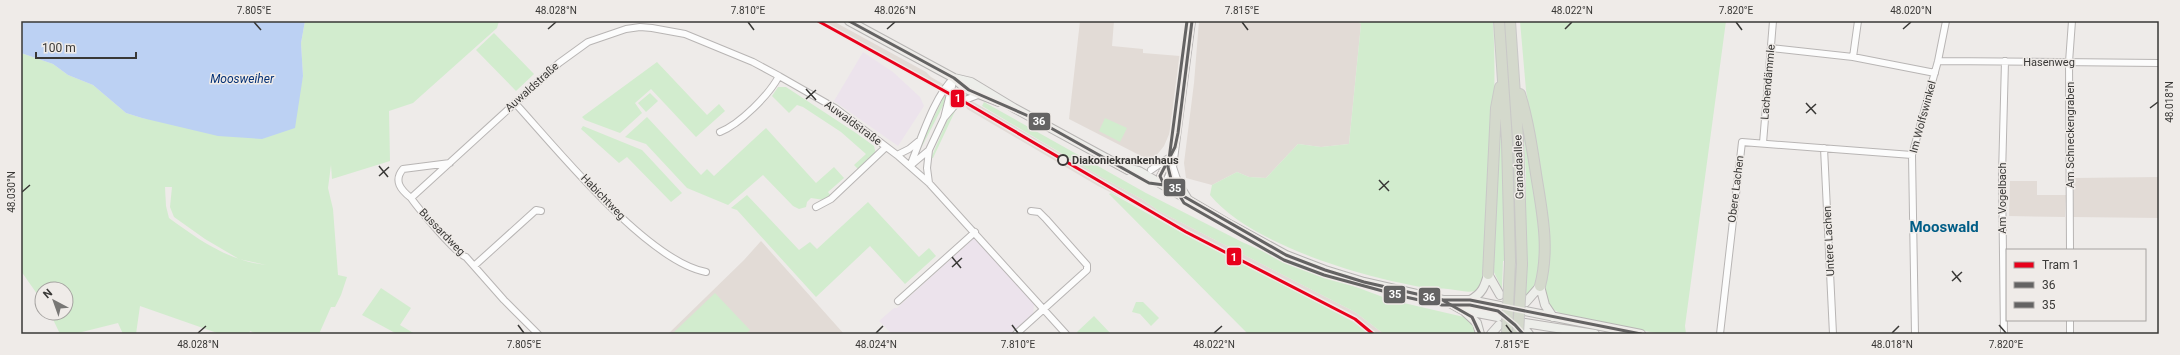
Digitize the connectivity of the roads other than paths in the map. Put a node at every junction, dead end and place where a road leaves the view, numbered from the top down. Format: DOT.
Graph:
graph roads {
  1 [pos="625,21"];
  2 [pos="850,21"];
  3 [pos="1192,21"];
  4 [pos="1499,21"];
  5 [pos="1510,21"];
  6 [pos="1773,21"];
  7 [pos="1858,21"];
  8 [pos="1946,21"];
  9 [pos="2072,21"];
  10 [pos="639,24"];
  11 [pos="626,29"];
  12 [pos="1771,48"];
  13 [pos="1853,57"];
  14 [pos="1938,61"];
  15 [pos="2005,61"];
  16 [pos="2069,62"];
  17 [pos="2159,63"];
  18 [pos="1935,72"];
  19 [pos="1503,75"];
  20 [pos="779,76"];
  21 [pos="1515,80"];
  22 [pos="951,81"];
  23 [pos="978,95"];
  24 [pos="515,103"];
  25 [pos="1014,108"];
  26 [pos="944,118"];
  27 [pos="720,132"];
  28 [pos="921,138"];
  29 [pos="1763,143"];
  30 [pos="886,147"];
  31 [pos="1175,147"];
  32 [pos="1824,148"];
  33 [pos="929,150"];
  34 [pos="897,154"];
  35 [pos="1912,155"];
  36 [pos="1167,160"];
  37 [pos="450,163"];
  38 [pos="910,166"];
  39 [pos="1124,167"];
  40 [pos="1173,167"];
  41 [pos="1151,170"];
  42 [pos="1139,171"];
  43 [pos="929,182"];
  44 [pos="1164,185"];
  45 [pos="1179,185"];
  46 [pos="411,198"];
  47 [pos="1187,199"];
  48 [pos="816,207"];
  49 [pos="541,211"];
  50 [pos="1031,211"];
  51 [pos="975,232"];
  52 [pos="2070,249"];
  53 [pos="474,266"];
  54 [pos="706,272"];
  55 [pos="1488,274"];
  56 [pos="1540,286"];
  57 [pos="1500,295"];
  58 [pos="1443,300"];
  59 [pos="1470,300"];
  60 [pos="898,301"];
  61 [pos="1526,302"];
  62 [pos="1044,308"];
  63 [pos="1462,310"];
  64 [pos="1501,315"];
  65 [pos="1553,317"];
  66 [pos="2070,321"];
  67 [pos="1525,323"];
  68 [pos="1560,332"];
  69 [pos="538,334"];
  70 [pos="1016,334"];
  71 [pos="1066,334"];
  72 [pos="1480,334"];
  73 [pos="1491,334"];
  74 [pos="1507,334"];
  75 [pos="1595,334"];
  76 [pos="1641,334"];
  77 [pos="1720,334"];
  78 [pos="1833,334"];
  79 [pos="1915,334"];
  80 [pos="2004,334"];
  81 [pos="2070,334"];
  1 -- 11 [label="street"];
  2 -- 22 [label="main road"];
  3 -- 31 [label="street"];
  4 -- 19 [label="highway, Granadaallee"];
  5 -- 21 [label="highway, Granadaallee"];
  6 -- 12 [label="street, Lachendämmle"];
  7 -- 13 [label="street"];
  8 -- 14 [label="street, Im Wolfswinkel"];
  9 -- 16 [label="street, Am Schneckengraben"];
  10 -- 11 [label="street, Auwaldstraße"];
  10 -- 20 [label="street, Auwaldstraße"];
  11 -- 24 [label="street, Auwaldstraße"];
  12 -- 13 [label="street"];
  12 -- 29 [label="street, Lachendämmle"];
  13 -- 18 [label="street"];
  14 -- 15 [label="street, Hasenweg"];
  14 -- 18 [label="street, Im Wolfswinkel"];
  15 -- 16 [label="street, Hasenweg"];
  15 -- 80 [label="street, Am Vogelbach"];
  16 -- 17 [label="street, Hasenweg"];
  16 -- 52 [label="street, Am Schneckengraben"];
  18 -- 35 [label="street, Im Wolfswinkel"];
  19 -- 55 [label="highway"];
  19 -- 64 [label="highway, Granadaallee, bridge"];
  20 -- 27 [label="street"];
  20 -- 30 [label="street, Auwaldstraße"];
  21 -- 56 [label="highway"];
  21 -- 67 [label="highway, Granadaallee, bridge"];
  22 -- 23 [label="main road"];
  22 -- 25 [label="main road"];
  22 -- 26 [label="street"];
  22 -- 28 [label="street"];
  23 -- 25 [label="main road"];
  23 -- 26 [label="street"];
  24 -- 37 [label="street, Auwaldstraße"];
  24 -- 54 [label="street, Habichtweg"];
  25 -- 39 [label="main road"];
  26 -- 33 [label="street"];
  28 -- 34 [label="street"];
  28 -- 38 [label="street"];
  29 -- 32 [label="street, Obere Lachen"];
  29 -- 77 [label="street, Obere Lachen"];
  30 -- 34 [label="street, Auwaldstraße"];
  30 -- 48 [label="street, Auwaldstraße"];
  31 -- 36 [label="street"];
  31 -- 40 [label="street"];
  32 -- 35 [label="street, Obere Lachen"];
  32 -- 78 [label="street, Untere Lachen"];
  33 -- 38 [label="street"];
  33 -- 43 [label="street"];
  34 -- 38 [label="street, Auwaldstraße"];
  35 -- 79 [label="street, Im Wolfswinkel"];
  36 -- 41 [label="street"];
  36 -- 44 [label="street"];
  37 -- 46 [label="street, Auwaldstraße"];
  37 -- 46 [label="street"];
  38 -- 43 [label="street, Auwaldstraße"];
  39 -- 42 [label="main road"];
  39 -- 44 [label="main road"];
  40 -- 44 [label="street"];
  40 -- 45 [label="street"];
  41 -- 42 [label="main road"];
  42 -- 44 [label="main road"];
  43 -- 51 [label="street, Auwaldstraße"];
  44 -- 47 [label="main road"];
  45 -- 47 [label="main road"];
  46 -- 53 [label="street, Bussardweg"];
  47 -- 58 [label="main road"];
  49 -- 53 [label="street"];
  50 -- 62 [label="street"];
  51 -- 60 [label="street"];
  51 -- 62 [label="street, Auwaldstraße"];
  53 -- 69 [label="street, Bussardweg"];
  55 -- 57 [label="main road"];
  55 -- 59 [label="main road"];
  56 -- 61 [label="main road"];
  56 -- 65 [label="main road"];
  58 -- 59 [label="main road"];
  58 -- 63 [label="main road"];
  59 -- 64 [label="main road"];
  62 -- 70 [label="street"];
  62 -- 71 [label="street, Auwaldstraße"];
  63 -- 64 [label="main road"];
  63 -- 72 [label="main road"];
  64 -- 73 [label="main road"];
  64 -- 74 [label="highway, Granadaallee, bridge"];
  65 -- 67 [label="main road"];
  65 -- 76 [label="main road"];
  66 -- 81 [label="street"];
  67 -- 68 [label="main road"];
  68 -- 75 [label="main road"];
}
